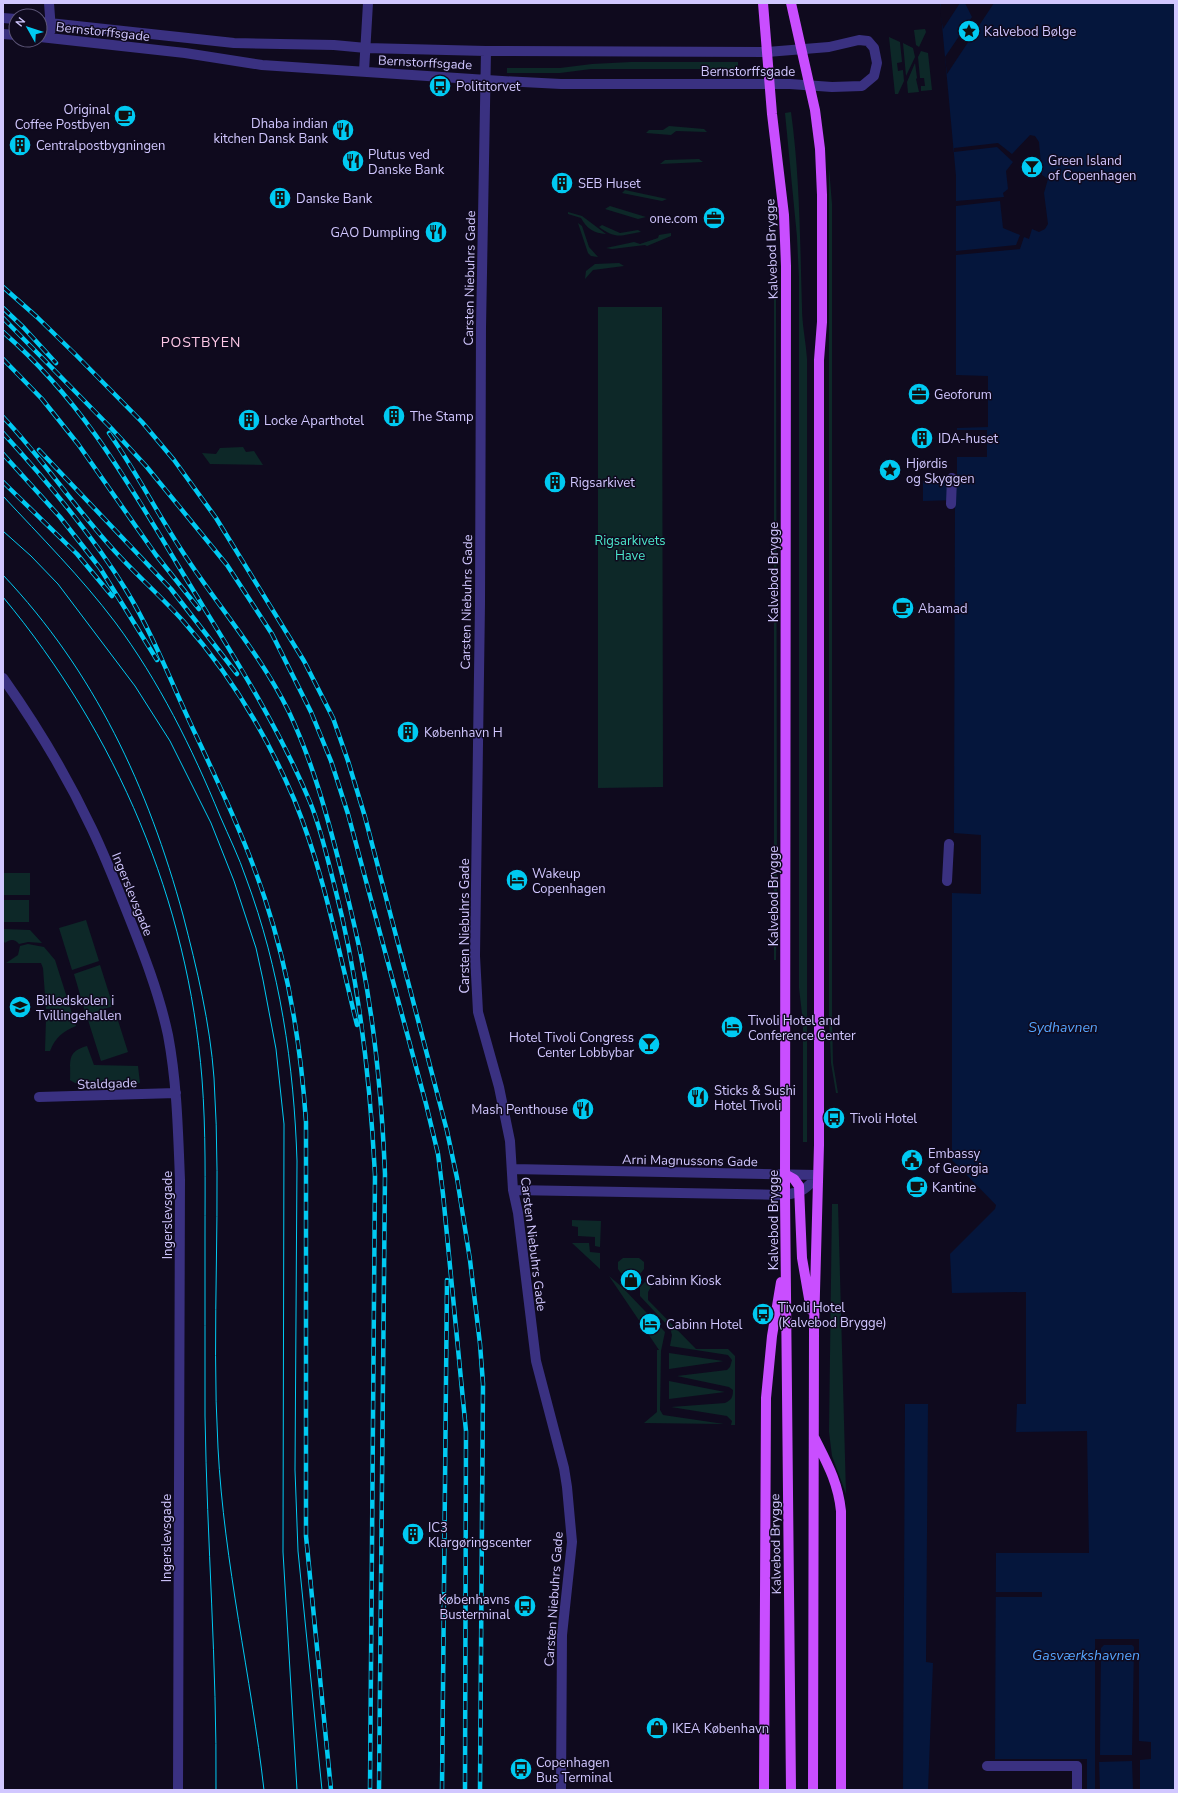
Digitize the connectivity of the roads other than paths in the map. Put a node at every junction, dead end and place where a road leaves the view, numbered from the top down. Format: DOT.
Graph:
graph roads {
  1 [pos="49,3"];
  2 [pos="368,3"];
  3 [pos="763,3"];
  4 [pos="791,3"];
  5 [pos="48,23"];
  6 [pos="51,23"];
  7 [pos="48,30"];
  8 [pos="48,37"];
  9 [pos="366,48"];
  10 [pos="802,50"];
  11 [pos="486,52"];
  12 [pos="767,52"];
  13 [pos="364,71"];
  14 [pos="485,79"];
  15 [pos="770,84"];
  16 [pos="810,85"];
  17 [pos="952,478"];
  18 [pos="951,504"];
  19 [pos="3,678"];
  20 [pos="949,844"];
  21 [pos="947,881"];
  22 [pos="176,1093"];
  23 [pos="39,1097"];
  24 [pos="512,1169"];
  25 [pos="785,1174"];
  26 [pos="818,1175"];
  27 [pos="513,1190"];
  28 [pos="800,1192"];
  29 [pos="785,1195"];
  30 [pos="786,1250"];
  31 [pos="814,1328"];
  32 [pos="814,1436"];
  33 [pos="987,1766"];
  34 [pos="178,1790"];
  35 [pos="561,1790"];
  36 [pos="764,1790"];
  37 [pos="791,1790"];
  38 [pos="813,1790"];
  39 [pos="841,1790"];
  40 [pos="1077,1790"];
  1 -- 6 [label="street"];
  2 -- 9 [label="street"];
  3 -- 12 [label="main road, Kalvebod Brygge"];
  4 -- 10 [label="main road"];
  5 -- 6 [label="street, Bernstorffsgade"];
  6 -- 7 [label="street"];
  6 -- 9 [label="street, Bernstorffsgade"];
  8 -- 13 [label="street, Bernstorffsgade"];
  9 -- 11 [label="street, Bernstorffsgade"];
  9 -- 13 [label="street"];
  10 -- 12 [label="street, Bernstorffsgade"];
  10 -- 16 [label="main road"];
  10 -- 16 [label="street"];
  11 -- 12 [label="street, Bernstorffsgade"];
  11 -- 14 [label="street, Carsten Niebuhrs Gade"];
  12 -- 15 [label="main road, Kalvebod Brygge"];
  13 -- 14 [label="street, Bernstorffsgade"];
  14 -- 15 [label="street, Bernstorffsgade"];
  14 -- 24 [label="street, Carsten Niebuhrs Gade"];
  15 -- 16 [label="street, Bernstorffsgade"];
  15 -- 25 [label="main road, Kalvebod Brygge"];
  16 -- 26 [label="main road"];
  17 -- 18 [label="street"];
  19 -- 22 [label="street, Ingerslevsgade"];
  20 -- 21 [label="street"];
  22 -- 23 [label="street, Staldgade"];
  22 -- 34 [label="street, Ingerslevsgade"];
  24 -- 25 [label="street, Arni Magnussons Gade"];
  24 -- 27 [label="street, Carsten Niebuhrs Gade"];
  25 -- 26 [label="street, Arni Magnussons Gade"];
  25 -- 28 [label="main road"];
  25 -- 29 [label="main road, Kalvebod Brygge"];
  26 -- 28 [label="street"];
  26 -- 31 [label="main road"];
  27 -- 29 [label="street"];
  27 -- 35 [label="street, Carsten Niebuhrs Gade"];
  28 -- 29 [label="street"];
  28 -- 31 [label="main road"];
  29 -- 30 [label="main road, Kalvebod Brygge"];
  30 -- 36 [label="main road"];
  30 -- 37 [label="main road, Kalvebod Brygge"];
  31 -- 32 [label="main road"];
  32 -- 38 [label="main road"];
  32 -- 39 [label="main road"];
  33 -- 40 [label="street"];
}
